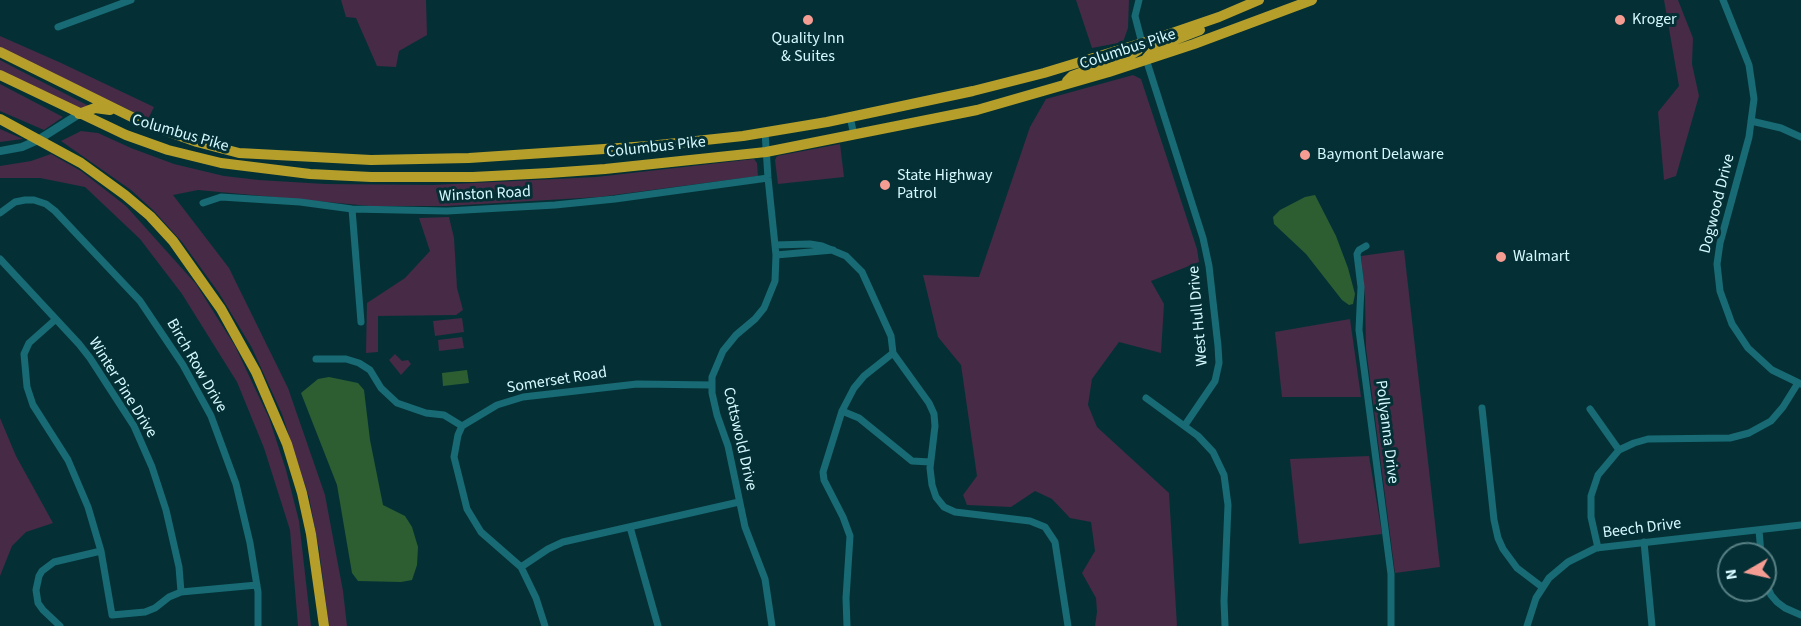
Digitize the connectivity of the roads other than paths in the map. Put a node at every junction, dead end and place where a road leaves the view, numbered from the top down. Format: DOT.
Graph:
graph roads {
  1 [pos="131,0"];
  2 [pos="1140,0"];
  3 [pos="1259,0"];
  4 [pos="1312,0"];
  5 [pos="1723,0"];
  6 [pos="1234,11"];
  7 [pos="58,27"];
  8 [pos="1142,43"];
  9 [pos="0,52"];
  10 [pos="1146,59"];
  11 [pos="0,75"];
  12 [pos="1063,87"];
  13 [pos="119,112"];
  14 [pos="78,114"];
  15 [pos="850,117"];
  16 [pos="0,119"];
  17 [pos="1751,121"];
  18 [pos="765,132"];
  19 [pos="854,135"];
  20 [pos="1801,137"];
  21 [pos="0,151"];
  22 [pos="766,152"];
  23 [pos="768,178"];
  24 [pos="203,203"];
  25 [pos="352,209"];
  26 [pos="1,212"];
  27 [pos="775,245"];
  28 [pos="1366,246"];
  29 [pos="833,250"];
  30 [pos="776,255"];
  31 [pos="0,259"];
  32 [pos="56,319"];
  33 [pos="362,322"];
  34 [pos="893,352"];
  35 [pos="316,359"];
  36 [pos="1799,383"];
  37 [pos="712,385"];
  38 [pos="1146,398"];
  39 [pos="1482,408"];
  40 [pos="1590,409"];
  41 [pos="842,411"];
  42 [pos="1185,425"];
  43 [pos="462,426"];
  44 [pos="1619,450"];
  45 [pos="930,462"];
  46 [pos="739,502"];
  47 [pos="1801,525"];
  48 [pos="630,527"];
  49 [pos="1759,530"];
  50 [pos="1760,542"];
  51 [pos="1644,543"];
  52 [pos="1598,548"];
  53 [pos="101,550"];
  54 [pos="521,567"];
  55 [pos="257,585"];
  56 [pos="1542,587"];
  57 [pos="181,592"];
  58 [pos="1777,601"];
  59 [pos="1801,615"];
  60 [pos="60,626"];
  61 [pos="258,626"];
  62 [pos="324,626"];
  63 [pos="545,626"];
  64 [pos="658,626"];
  65 [pos="772,626"];
  66 [pos="847,626"];
  67 [pos="1068,626"];
  68 [pos="1225,626"];
  69 [pos="1391,626"];
  70 [pos="1527,626"];
  71 [pos="1652,626"];
  1 -- 7 [label="street"];
  2 -- 8 [label="street"];
  3 -- 6 [label="highway, Columbus Pike"];
  4 -- 10 [label="highway, Columbus Pike"];
  5 -- 17 [label="street, Dogwood Drive"];
  6 -- 8 [label="highway, Columbus Pike"];
  6 -- 10 [label="highway"];
  8 -- 12 [label="highway"];
  8 -- 15 [label="highway, Columbus Pike"];
  9 -- 13 [label="highway, Columbus Pike"];
  10 -- 12 [label="highway, Columbus Pike"];
  10 -- 42 [label="street, West Hull Drive"];
  11 -- 14 [label="highway, Columbus Pike"];
  12 -- 19 [label="highway, Columbus Pike"];
  13 -- 14 [label="highway"];
  13 -- 18 [label="highway, Columbus Pike"];
  14 -- 21 [label="street"];
  14 -- 22 [label="highway, Columbus Pike"];
  15 -- 18 [label="highway, Columbus Pike"];
  15 -- 19 [label="street"];
  16 -- 62 [label="highway"];
  17 -- 20 [label="street"];
  17 -- 36 [label="street, Dogwood Drive"];
  18 -- 22 [label="street, Cottswold Drive"];
  19 -- 22 [label="highway, Columbus Pike"];
  22 -- 23 [label="street, Cottswold Drive"];
  23 -- 25 [label="street, Winston Road"];
  23 -- 27 [label="street, Cottswold Drive"];
  24 -- 25 [label="street, Winston Road"];
  25 -- 33 [label="street"];
  26 -- 55 [label="street, Birch Row Drive"];
  27 -- 29 [label="street"];
  27 -- 30 [label="street, Cottswold Drive"];
  28 -- 69 [label="street, Pollyanna Drive"];
  29 -- 30 [label="street"];
  29 -- 34 [label="street"];
  30 -- 37 [label="street, Cottswold Drive"];
  31 -- 32 [label="street, Winter Pine Drive"];
  32 -- 53 [label="street"];
  32 -- 57 [label="street, Winter Pine Drive"];
  34 -- 41 [label="street"];
  34 -- 45 [label="street"];
  35 -- 43 [label="street"];
  36 -- 44 [label="street"];
  37 -- 43 [label="street, Somerset Road"];
  37 -- 46 [label="street, Cottswold Drive"];
  38 -- 42 [label="street"];
  39 -- 56 [label="street"];
  40 -- 44 [label="street"];
  41 -- 45 [label="street"];
  41 -- 66 [label="street"];
  42 -- 68 [label="street"];
  43 -- 54 [label="street"];
  44 -- 52 [label="street"];
  45 -- 67 [label="street"];
  46 -- 48 [label="street"];
  46 -- 65 [label="street, Cottswold Drive"];
  47 -- 49 [label="street, Beech Drive"];
  48 -- 54 [label="street"];
  48 -- 64 [label="street"];
  49 -- 50 [label="street"];
  49 -- 51 [label="street, Beech Drive"];
  51 -- 52 [label="street, Beech Drive"];
  51 -- 71 [label="street"];
  52 -- 56 [label="street, Beech Drive"];
  53 -- 57 [label="street"];
  53 -- 60 [label="street"];
  54 -- 63 [label="street"];
  55 -- 57 [label="street"];
  55 -- 61 [label="street, Birch Row Drive"];
  56 -- 70 [label="street, Beech Drive"];
  58 -- 59 [label="street"];
}
